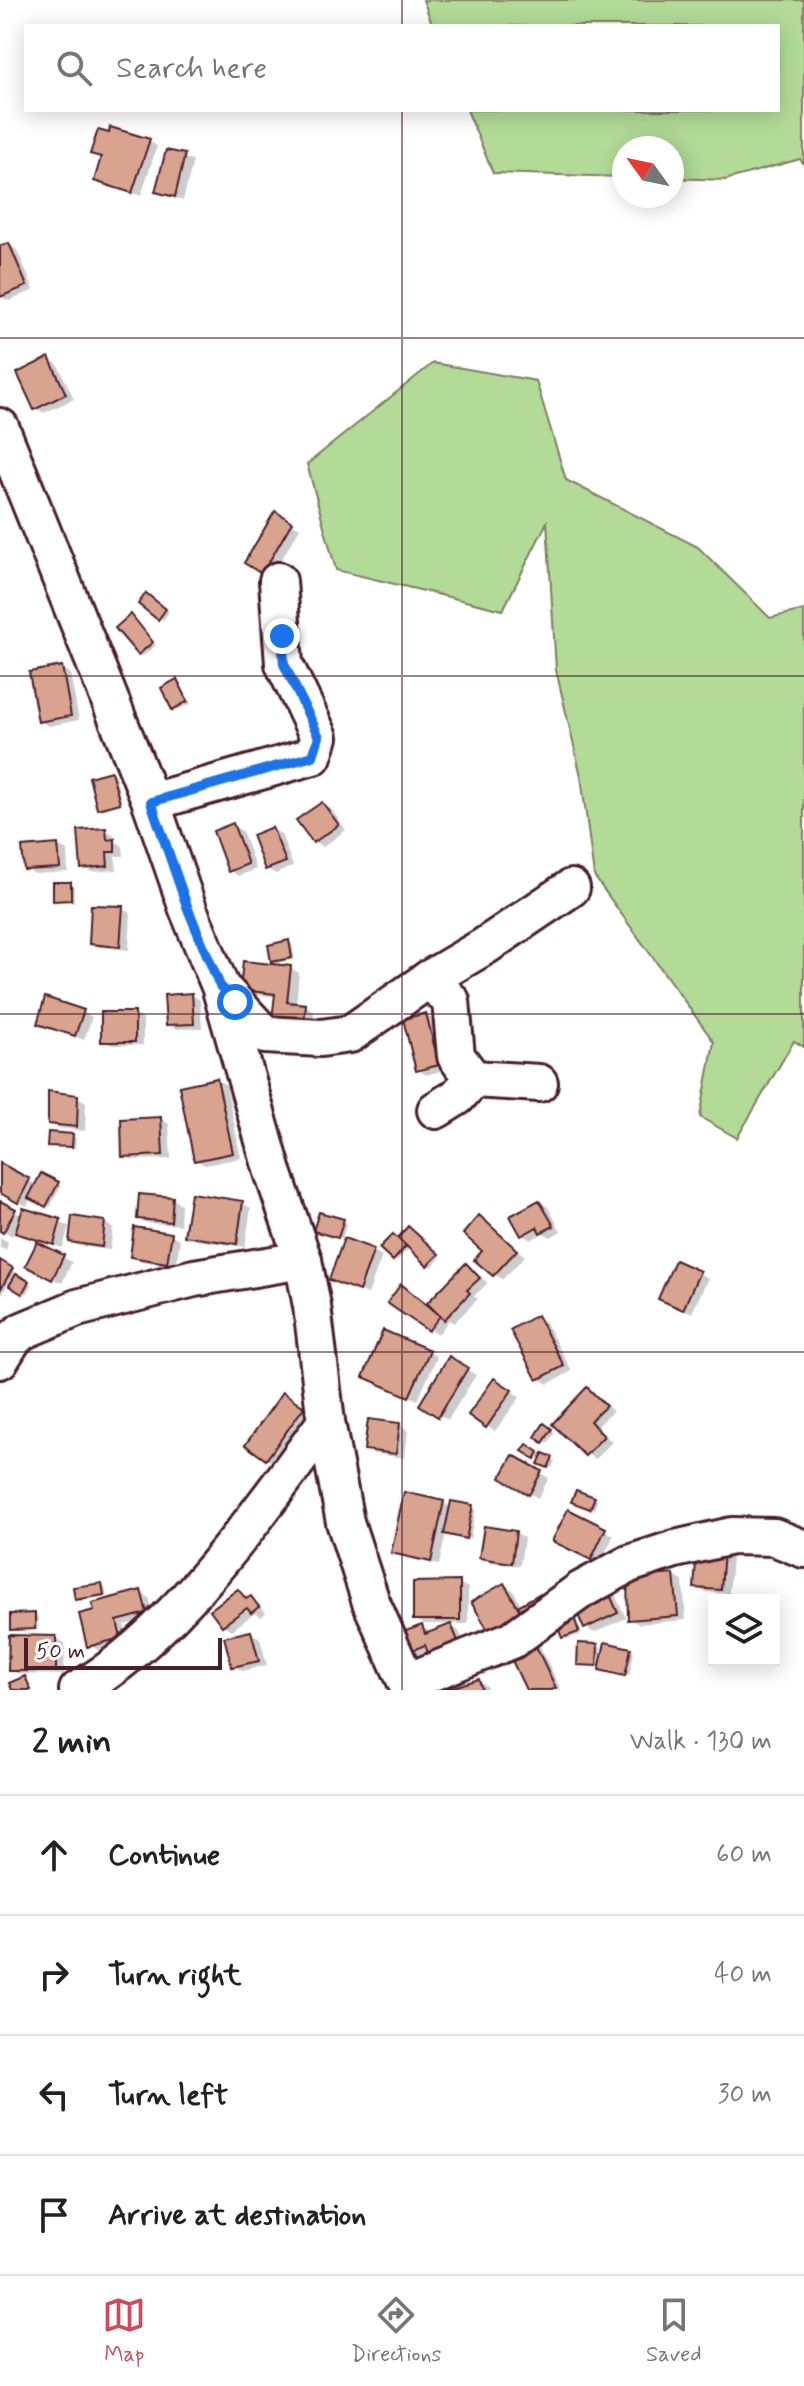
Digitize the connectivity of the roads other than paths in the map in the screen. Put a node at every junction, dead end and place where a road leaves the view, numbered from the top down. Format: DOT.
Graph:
graph roads {
  1 [pos="0,427"];
  2 [pos="278,581"];
  3 [pos="151,802"];
  4 [pos="571,888"];
  5 [pos="429,979"];
  6 [pos="220,986"];
  7 [pos="473,1079"];
  8 [pos="539,1083"];
  9 [pos="436,1110"];
  10 [pos="303,1260"];
  11 [pos="0,1360"];
  12 [pos="326,1422"];
  13 [pos="804,1549"];
  14 [pos="94,1686"];
  15 [pos="408,1686"];
  1 -- 3 [label="street"];
  2 -- 3 [label="street"];
  3 -- 6 [label="street"];
  4 -- 5 [label="street"];
  5 -- 6 [label="street"];
  5 -- 7 [label="street"];
  6 -- 10 [label="street"];
  7 -- 8 [label="street"];
  7 -- 9 [label="street"];
  10 -- 11 [label="street"];
  10 -- 12 [label="street"];
  12 -- 14 [label="street"];
  12 -- 15 [label="street"];
  13 -- 15 [label="street"];
}
